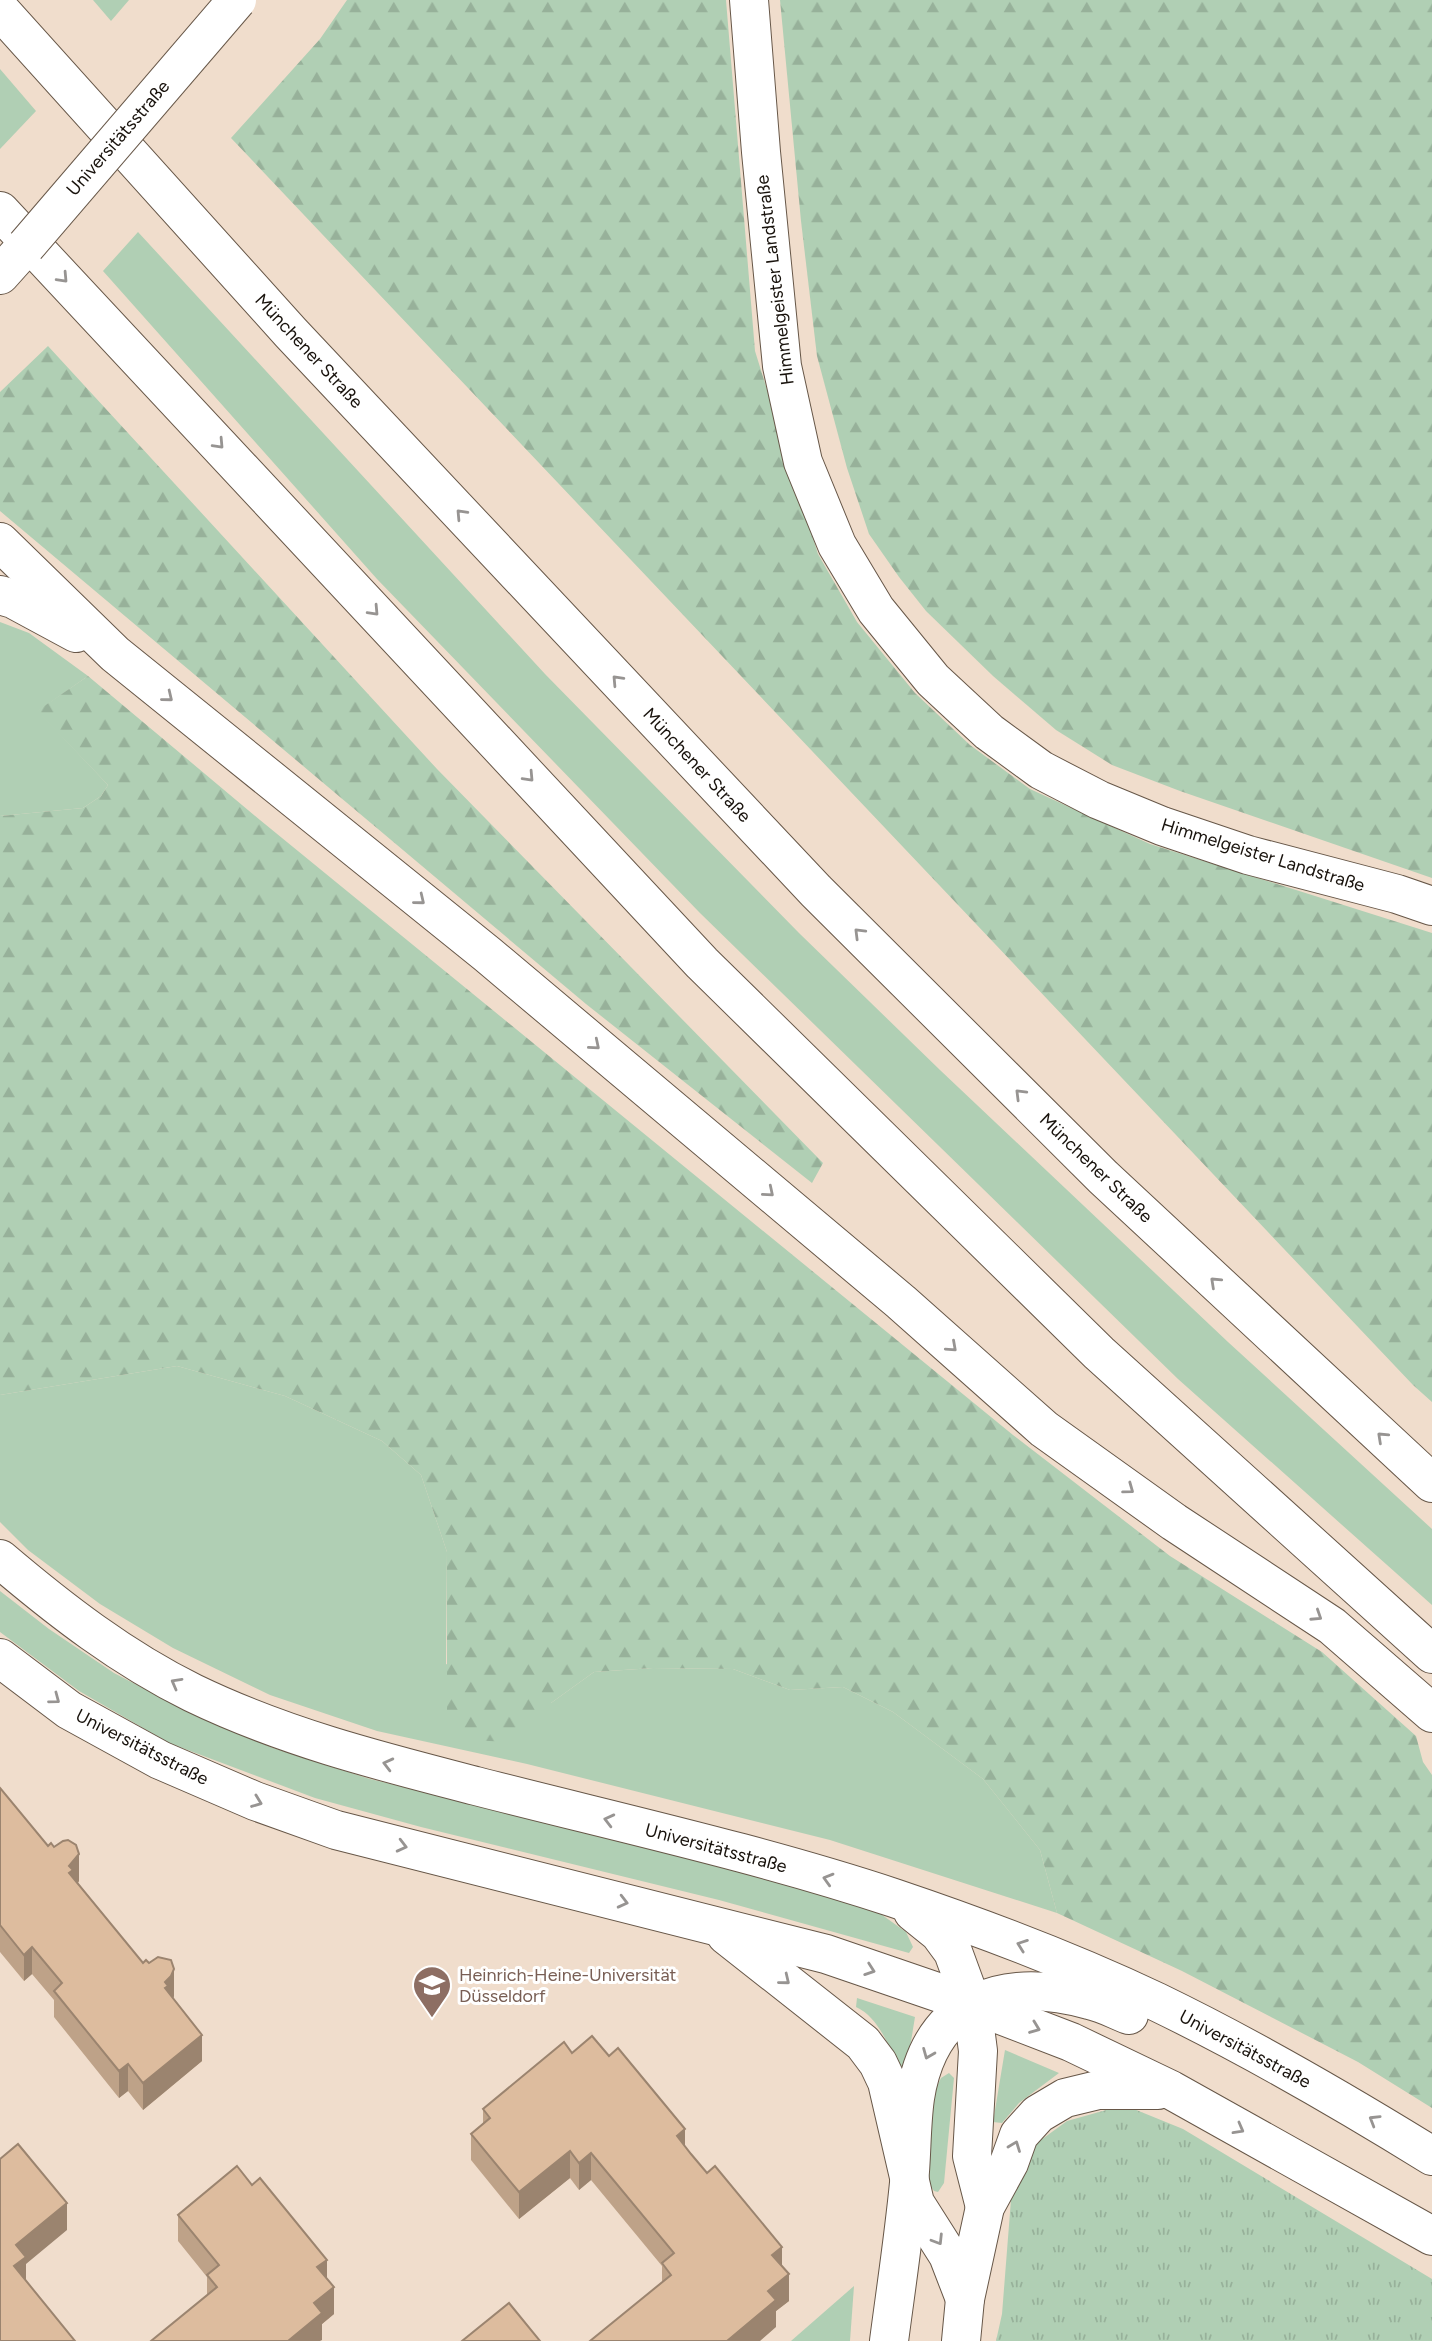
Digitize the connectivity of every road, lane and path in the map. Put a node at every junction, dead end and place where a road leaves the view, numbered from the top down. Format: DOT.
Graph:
graph roads {
  1 [pos="237,0"];
  2 [pos="749,0"];
  3 [pos="0,10"];
  4 [pos="0,211"];
  5 [pos="0,275"];
  6 [pos="0,542"];
  7 [pos="0,595"];
  8 [pos="115,654"];
  9 [pos="1432,906"];
  10 [pos="1432,1483"];
  11 [pos="0,1559"];
  12 [pos="1432,1654"];
  13 [pos="0,1658"];
  14 [pos="1432,1713"];
  15 [pos="894,1898"];
  16 [pos="711,1924"];
  17 [pos="972,2004"];
  18 [pos="1261,2056"];
  19 [pos="1171,2091"];
  20 [pos="1432,2156"];
  21 [pos="909,2182"];
  22 [pos="985,2207"];
  23 [pos="1432,2236"];
  24 [pos="965,2299"];
  25 [pos="889,2341"];
  26 [pos="961,2341"];
  1 -- 5 [label="main road, Universitätsstraße, bridge"];
  2 -- 9 [label="main road, Himmelgeister Landstraße"];
  10 -- 3 [label="main road, Münchener Straße, one-way"];
  4 -- 12 [label="main road, one-way"];
  6 -- 8 [label="main road"];
  7 -- 8 [label="main road"];
  8 -- 14 [label="main road, one-way"];
  15 -- 11 [label="main road, Universitätsstraße, one-way"];
  13 -- 16 [label="main road, Universitätsstraße, one-way"];
  15 -- 17 [label="main road"];
  18 -- 15 [label="main road, Universitätsstraße, one-way"];
  16 -- 17 [label="main road, Universitätsstraße, one-way"];
  16 -- 21 [label="main road, one-way"];
  17 -- 18 [label="main road"];
  17 -- 19 [label="main road, Universitätsstraße, one-way"];
  17 -- 21 [label="main road, one-way"];
  17 -- 22 [label="main road"];
  20 -- 18 [label="main road, Universitätsstraße, one-way"];
  22 -- 19 [label="main road, one-way"];
  19 -- 23 [label="main road, Universitätsstraße, one-way"];
  21 -- 24 [label="main road, one-way"];
  21 -- 25 [label="main road"];
  22 -- 24 [label="main road"];
  24 -- 26 [label="main road"];
}
